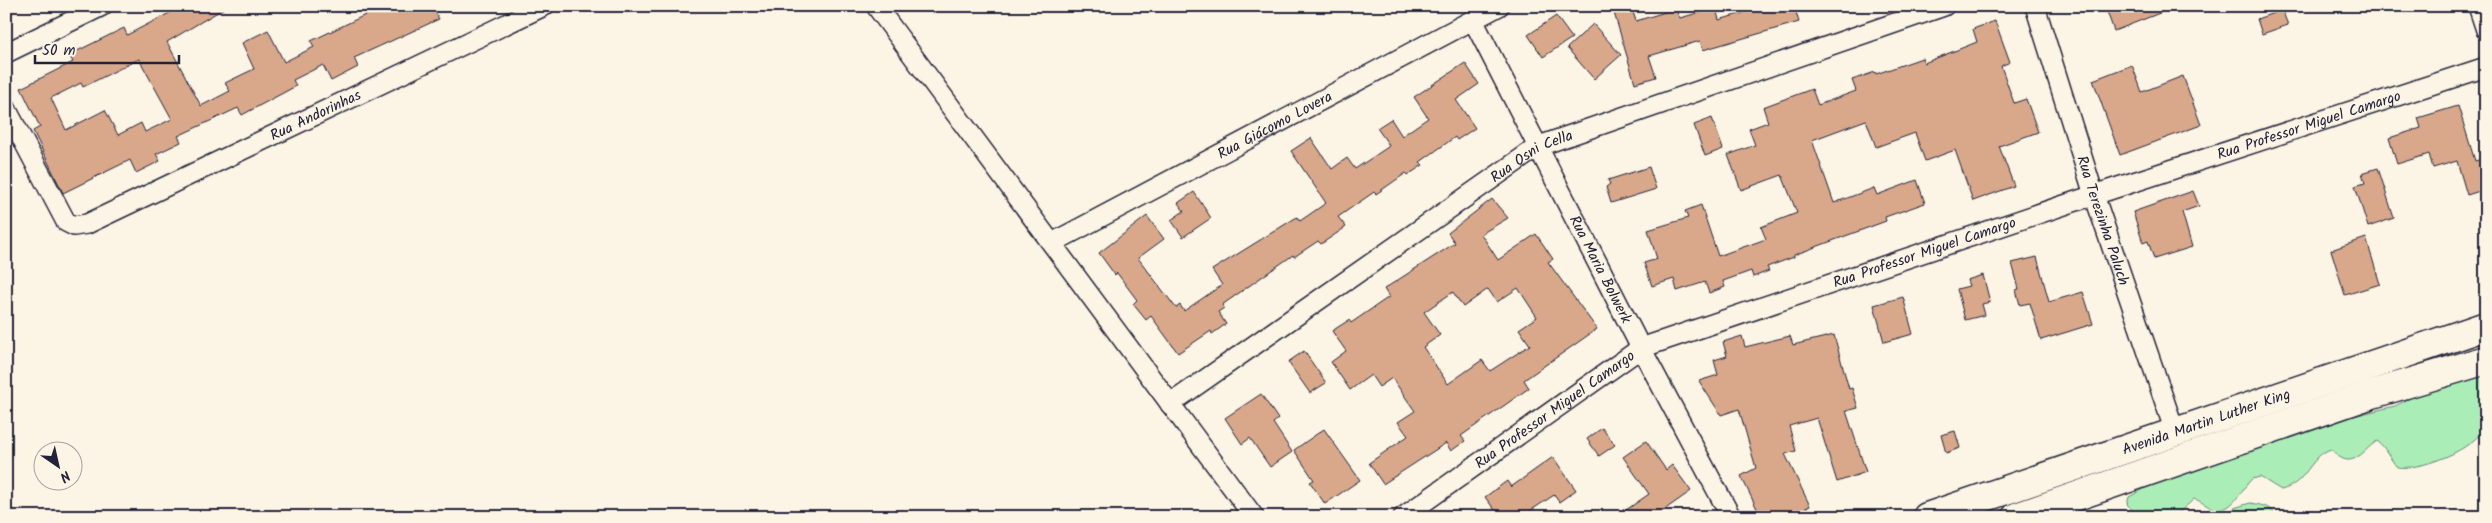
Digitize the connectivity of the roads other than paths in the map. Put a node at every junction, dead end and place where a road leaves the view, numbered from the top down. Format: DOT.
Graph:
graph roads {
  1 [pos="102,6"];
  2 [pos="544,6"];
  3 [pos="876,6"];
  4 [pos="1498,6"];
  5 [pos="1944,6"];
  6 [pos="2035,6"];
  7 [pos="2478,6"];
  8 [pos="1472,20"];
  9 [pos="2486,30"];
  10 [pos="6,54"];
  11 [pos="2486,68"];
  12 [pos="6,108"];
  13 [pos="1539,146"];
  14 [pos="2094,195"];
  15 [pos="1052,243"];
  16 [pos="2486,326"];
  17 [pos="1641,348"];
  18 [pos="2486,360"];
  19 [pos="1170,404"];
  20 [pos="2175,432"];
  21 [pos="1254,517"];
  22 [pos="1403,517"];
  23 [pos="1731,517"];
  24 [pos="1927,517"];
  25 [pos="2016,517"];
  1 -- 10 [label="street"];
  2 -- 12 [label="street, Rua Andorinhas"];
  3 -- 15 [label="street"];
  4 -- 8 [label="street, Rua Giácomo Lovera"];
  5 -- 13 [label="street, Rua Osni Cella"];
  6 -- 14 [label="street, Rua Terezinha Paluch"];
  7 -- 9 [label="street"];
  8 -- 13 [label="street, Rua Maria Bolwerk"];
  8 -- 15 [label="street, Rua Giácomo Lovera"];
  11 -- 14 [label="street, Rua Professor Miguel Camargo"];
  13 -- 17 [label="street, Rua Maria Bolwerk"];
  13 -- 19 [label="street, Rua Osni Cella"];
  14 -- 17 [label="street, Rua Professor Miguel Camargo"];
  14 -- 20 [label="street, Rua Terezinha Paluch"];
  15 -- 19 [label="street"];
  16 -- 20 [label="main road, Avenida Martin Luther King"];
  17 -- 22 [label="street, Rua Professor Miguel Camargo"];
  17 -- 23 [label="street, Rua Maria Bolwerk"];
  18 -- 25 [label="main road, Avenida Martin Luther King"];
  19 -- 21 [label="street"];
  20 -- 24 [label="main road, Avenida Martin Luther King"];
}
